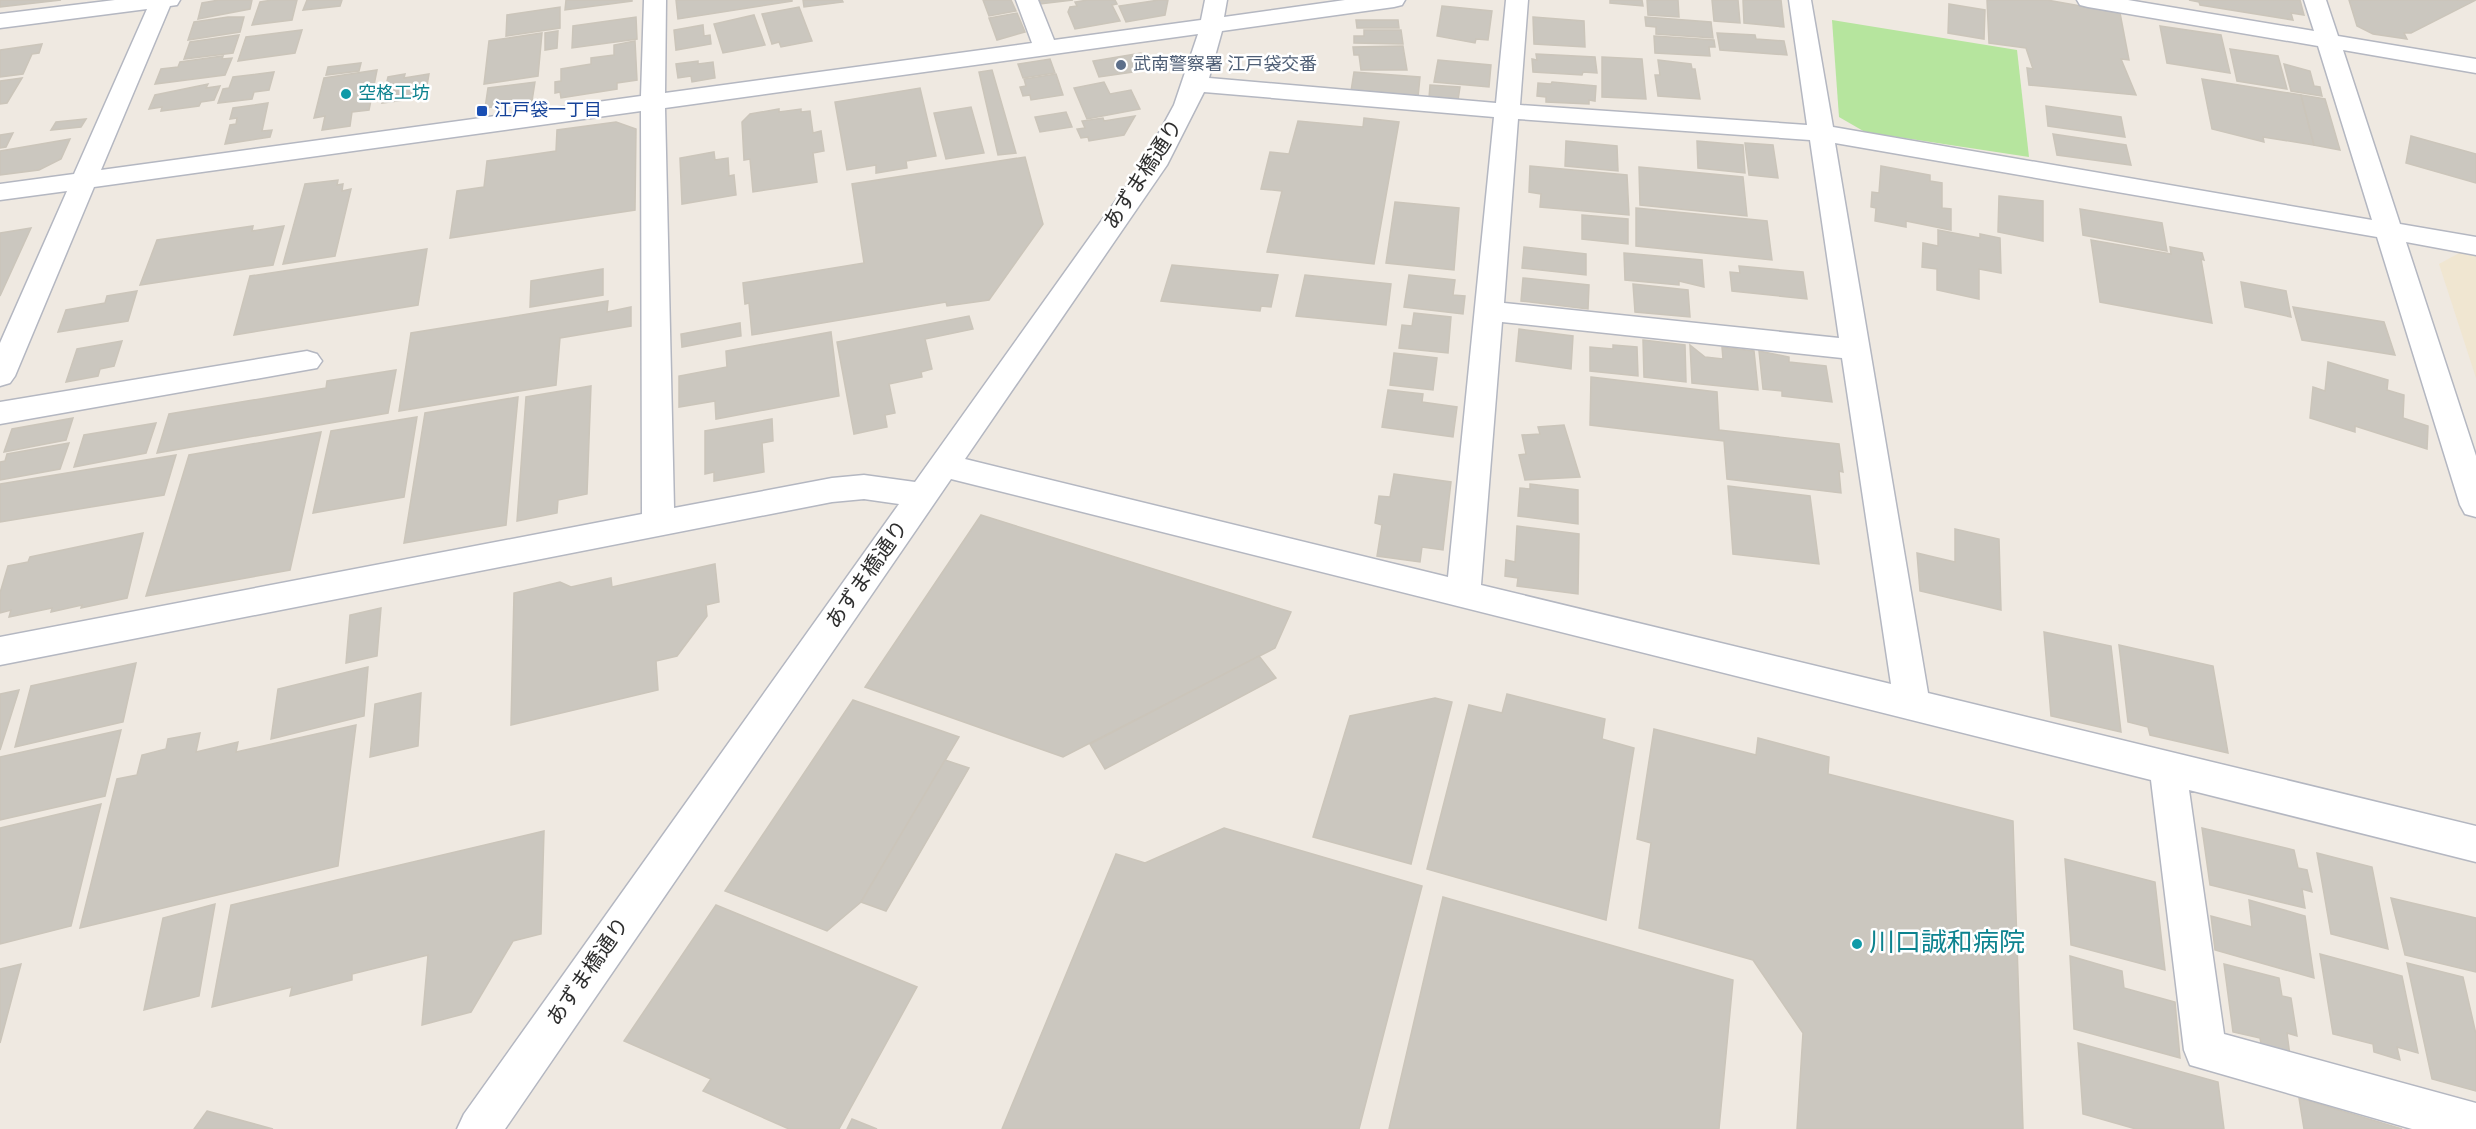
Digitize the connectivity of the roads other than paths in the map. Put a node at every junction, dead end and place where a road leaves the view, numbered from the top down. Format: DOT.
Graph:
graph roads {
  1 [pos="164,0"];
  2 [pos="655,0"];
  3 [pos="1027,0"];
  4 [pos="1394,0"];
  5 [pos="1516,0"];
  6 [pos="1800,0"];
  7 [pos="2088,0"];
  8 [pos="2315,0"];
  9 [pos="1214,12"];
  10 [pos="0,21"];
  11 [pos="2327,40"];
  12 [pos="1046,48"];
  13 [pos="2476,66"];
  14 [pos="1197,84"];
  15 [pos="653,103"];
  16 [pos="1507,111"];
  17 [pos="1822,133"];
  18 [pos="84,181"];
  19 [pos="0,192"];
  20 [pos="2388,229"];
  21 [pos="2476,246"];
  22 [pos="1489,311"];
  23 [pos="1857,350"];
  24 [pos="307,361"];
  25 [pos="0,376"];
  26 [pos="0,413"];
  27 [pos="944,466"];
  28 [pos="924,495"];
  29 [pos="2476,505"];
  30 [pos="658,523"];
  31 [pos="1463,596"];
  32 [pos="0,651"];
  33 [pos="1912,707"];
  34 [pos="2168,769"];
  35 [pos="2476,844"];
  36 [pos="2476,1125"];
  37 [pos="479,1129"];
  1 -- 10 [label="street"];
  1 -- 18 [label="street"];
  2 -- 15 [label="street"];
  3 -- 12 [label="street"];
  4 -- 9 [label="street"];
  5 -- 16 [label="street"];
  6 -- 17 [label="street"];
  7 -- 11 [label="street"];
  8 -- 11 [label="street"];
  9 -- 12 [label="street"];
  9 -- 14 [label="street, あずま橋通り"];
  11 -- 13 [label="street"];
  11 -- 20 [label="street"];
  12 -- 15 [label="street"];
  14 -- 16 [label="street"];
  14 -- 27 [label="street, あずま橋通り"];
  15 -- 18 [label="street"];
  15 -- 30 [label="street"];
  16 -- 17 [label="street"];
  16 -- 22 [label="street"];
  17 -- 20 [label="street"];
  17 -- 23 [label="street"];
  18 -- 19 [label="street"];
  18 -- 25 [label="street"];
  20 -- 21 [label="street"];
  20 -- 29 [label="street"];
  22 -- 23 [label="street"];
  22 -- 31 [label="street"];
  23 -- 33 [label="street"];
  24 -- 26 [label="street"];
  27 -- 28 [label="street, あずま橋通り"];
  27 -- 31 [label="street"];
  28 -- 30 [label="street"];
  28 -- 37 [label="street, あずま橋通り"];
  30 -- 32 [label="street"];
  31 -- 33 [label="street"];
  33 -- 34 [label="street"];
  34 -- 35 [label="street"];
  34 -- 36 [label="street"];
}
